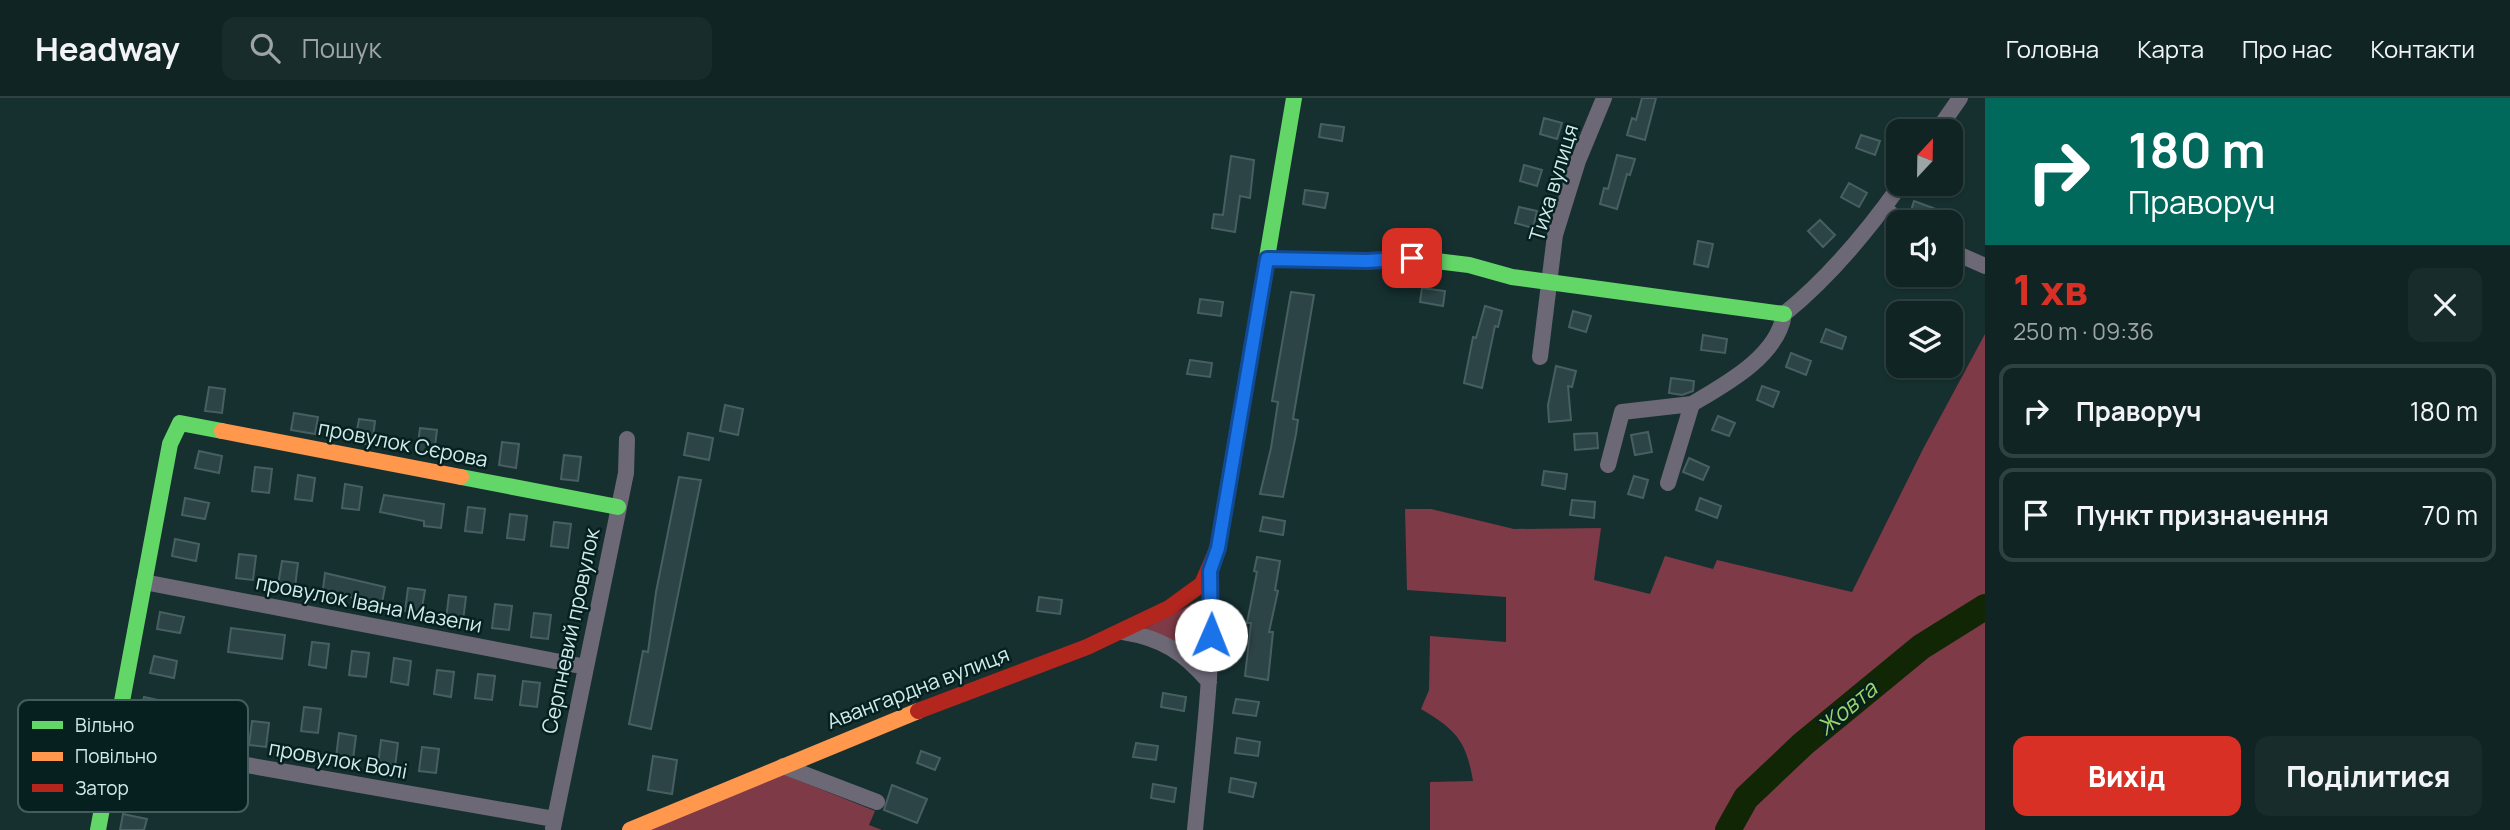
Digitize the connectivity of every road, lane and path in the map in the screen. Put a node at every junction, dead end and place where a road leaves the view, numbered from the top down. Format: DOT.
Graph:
graph roads {
  1 [pos="1294,98"];
  2 [pos="1604,98"];
  3 [pos="1961,98"];
  4 [pos="1946,119"];
  5 [pos="1892,196"];
  6 [pos="1884,208"];
  7 [pos="1886,210"];
  8 [pos="1963,256"];
  9 [pos="1267,259"];
  10 [pos="1985,265"];
  11 [pos="1551,281"];
  12 [pos="1784,314"];
  13 [pos="1540,357"];
  14 [pos="1692,404"];
  15 [pos="627,439"];
  16 [pos="1608,465"];
  17 [pos="1668,483"];
  18 [pos="618,508"];
  19 [pos="1210,571"];
  20 [pos="144,582"];
  21 [pos="1121,632"];
  22 [pos="586,667"];
  23 [pos="1209,682"];
  24 [pos="123,700"];
  25 [pos="783,766"];
  26 [pos="248,767"];
  27 [pos="877,802"];
  28 [pos="102,812"];
  29 [pos="553,825"];
  30 [pos="98,830"];
  31 [pos="630,830"];
  32 [pos="1195,830"];
  1 -- 9 [label="street"];
  2 -- 11 [label="street, Тиха вулиця"];
  3 -- 4 [label="street"];
  5 -- 6 [label="street"];
  6 -- 7 [label="street"];
  6 -- 12 [label="street"];
  8 -- 10 [label="street"];
  9 -- 11 [label="street"];
  9 -- 19 [label="street"];
  11 -- 12 [label="street"];
  11 -- 13 [label="street, Тиха вулиця"];
  12 -- 14 [label="street"];
  14 -- 16 [label="street"];
  14 -- 17 [label="street"];
  15 -- 18 [label="street, Серпневий провулок"];
  18 -- 20 [label="street, провулок Сєрова"];
  18 -- 22 [label="street, Серпневий провулок"];
  19 -- 21 [label="street, Авангардна вулиця"];
  19 -- 23 [label="street"];
  20 -- 22 [label="street, провулок Івана Мазепи"];
  20 -- 24 [label="street"];
  21 -- 23 [label="street"];
  21 -- 25 [label="street, Авангардна вулиця"];
  22 -- 29 [label="street, Серпневий провулок"];
  23 -- 32 [label="street"];
  25 -- 27 [label="street"];
  25 -- 31 [label="street, Авангардна вулиця"];
  26 -- 29 [label="street, провулок Волі"];
  28 -- 30 [label="street"];
}
